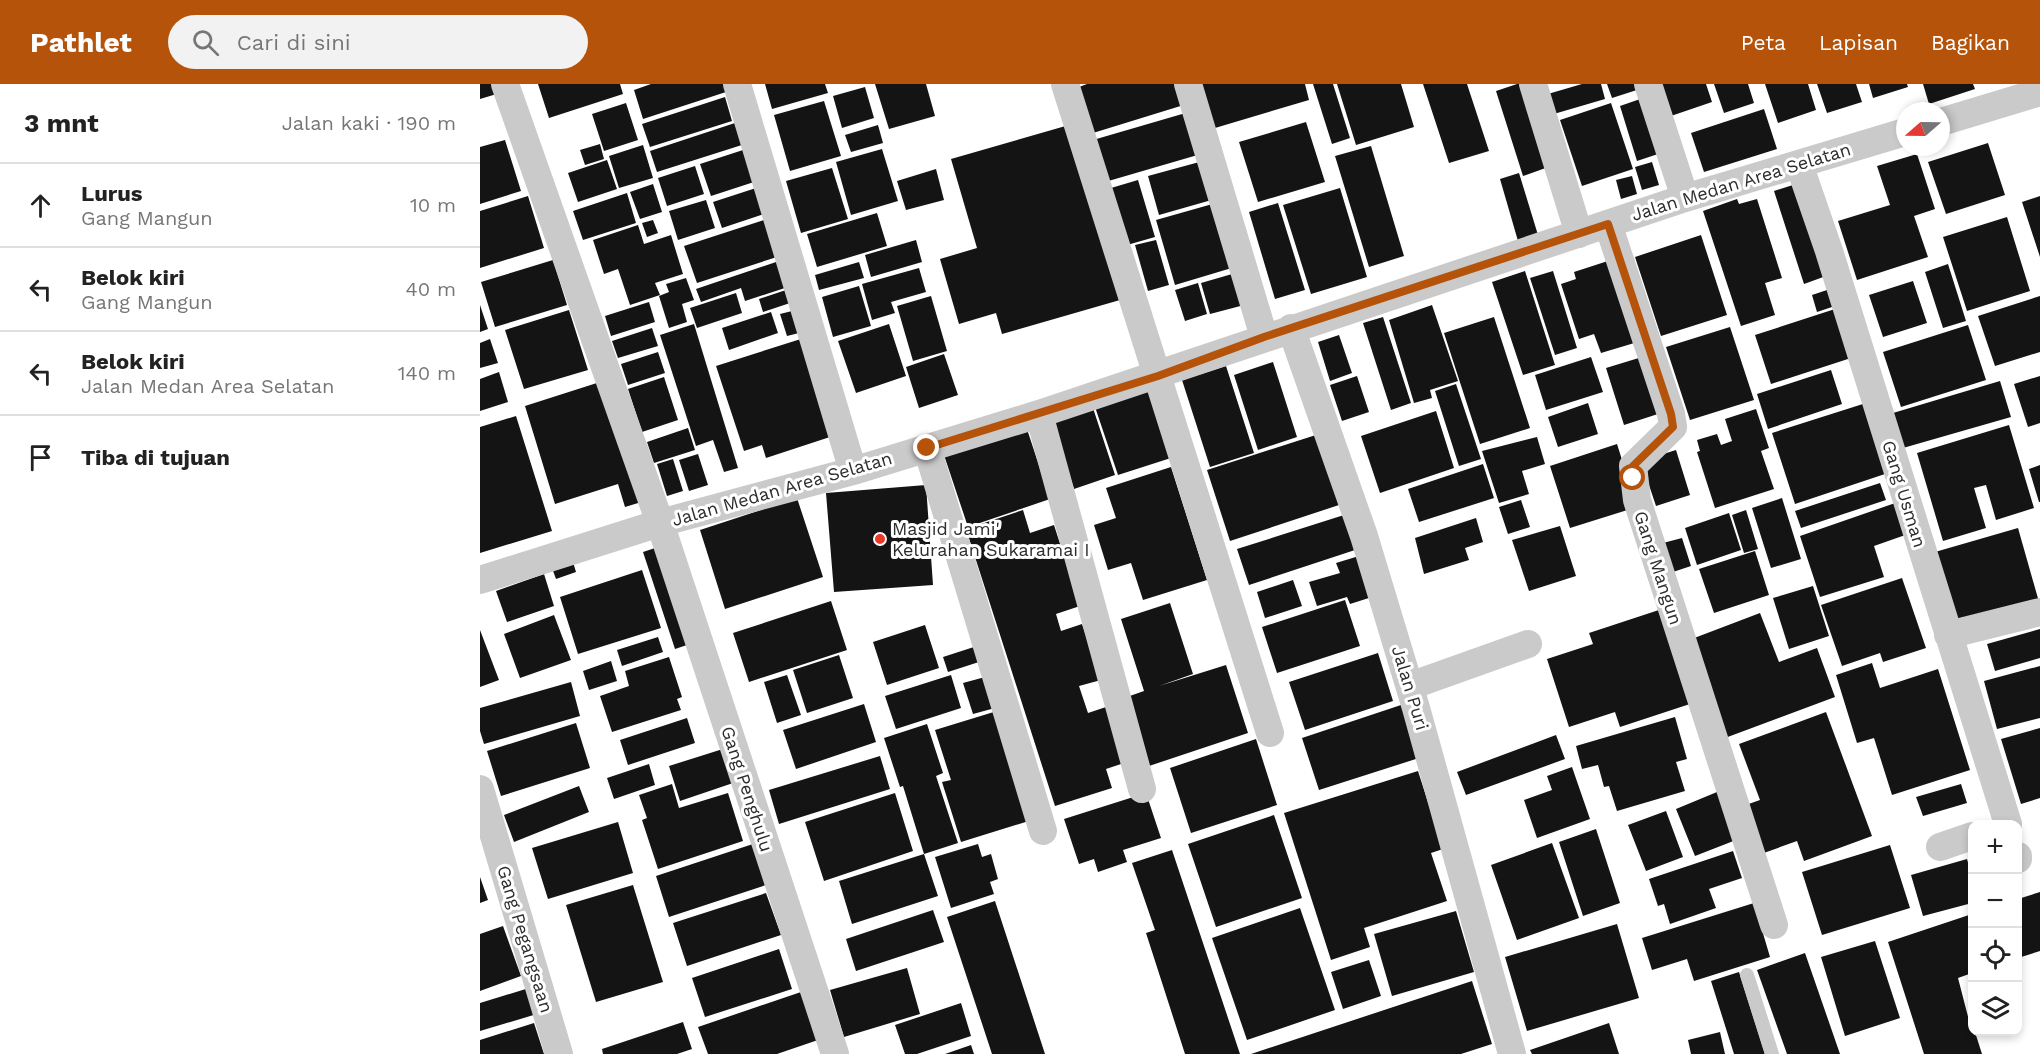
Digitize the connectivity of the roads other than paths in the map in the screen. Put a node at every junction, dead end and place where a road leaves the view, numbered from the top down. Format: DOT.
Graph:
graph roads {
  1 [pos="505,84"];
  2 [pos="737,84"];
  3 [pos="1065,84"];
  4 [pos="1188,84"];
  5 [pos="1533,84"];
  6 [pos="1648,84"];
  7 [pos="2040,92"];
  8 [pos="1981,96"];
  9 [pos="1950,116"];
  10 [pos="1896,135"];
  11 [pos="1799,164"];
  12 [pos="1685,198"];
  13 [pos="1608,224"];
  14 [pos="1579,234"];
  15 [pos="1291,328"];
  16 [pos="1264,337"];
  17 [pos="1158,376"];
  18 [pos="1039,414"];
  19 [pos="927,448"];
  20 [pos="853,471"];
  21 [pos="660,523"];
  22 [pos="480,580"];
  23 [pos="2040,612"];
  24 [pos="1948,635"];
  25 [pos="1528,644"];
  26 [pos="1410,686"];
  27 [pos="1270,733"];
  28 [pos="480,789"];
  29 [pos="1142,789"];
  30 [pos="2006,820"];
  31 [pos="1043,831"];
  32 [pos="1968,837"];
  33 [pos="1940,847"];
  34 [pos="1774,925"];
  35 [pos="1747,975"];
  36 [pos="560,1054"];
  37 [pos="835,1054"];
  38 [pos="1512,1054"];
  39 [pos="1772,1054"];
  1 -- 21 [label="street, Gang Penghulu"];
  2 -- 20 [label="street"];
  3 -- 17 [label="street"];
  4 -- 16 [label="street"];
  5 -- 14 [label="street"];
  6 -- 12 [label="street"];
  7 -- 8 [label="street"];
  8 -- 9 [label="street"];
  10 -- 11 [label="street, Jalan Medan Area Selatan"];
  11 -- 12 [label="street, Jalan Medan Area Selatan"];
  11 -- 24 [label="street, Gang Usman"];
  12 -- 13 [label="street, Jalan Medan Area Selatan"];
  13 -- 14 [label="street, Jalan Medan Area Selatan"];
  13 -- 34 [label="street, Gang Mangun"];
  14 -- 15 [label="street, Jalan Medan Area Selatan"];
  15 -- 16 [label="street, Jalan Medan Area Selatan"];
  15 -- 26 [label="street, Jalan Puri"];
  16 -- 17 [label="street, Jalan Medan Area Selatan"];
  17 -- 18 [label="street, Jalan Medan Area Selatan"];
  17 -- 27 [label="street"];
  18 -- 19 [label="street, Jalan Medan Area Selatan"];
  18 -- 29 [label="street"];
  19 -- 20 [label="street, Jalan Medan Area Selatan"];
  19 -- 31 [label="street"];
  20 -- 21 [label="street, Jalan Medan Area Selatan"];
  21 -- 22 [label="street, Jalan Medan Area Selatan"];
  21 -- 37 [label="street, Gang Penghulu"];
  23 -- 24 [label="street"];
  24 -- 30 [label="street, Gang Usman"];
  25 -- 26 [label="street"];
  26 -- 38 [label="street, Jalan Puri"];
  28 -- 36 [label="street, Gang Pegangsaan"];
  32 -- 33 [label="street"];
  35 -- 39 [label="lane"];
}
